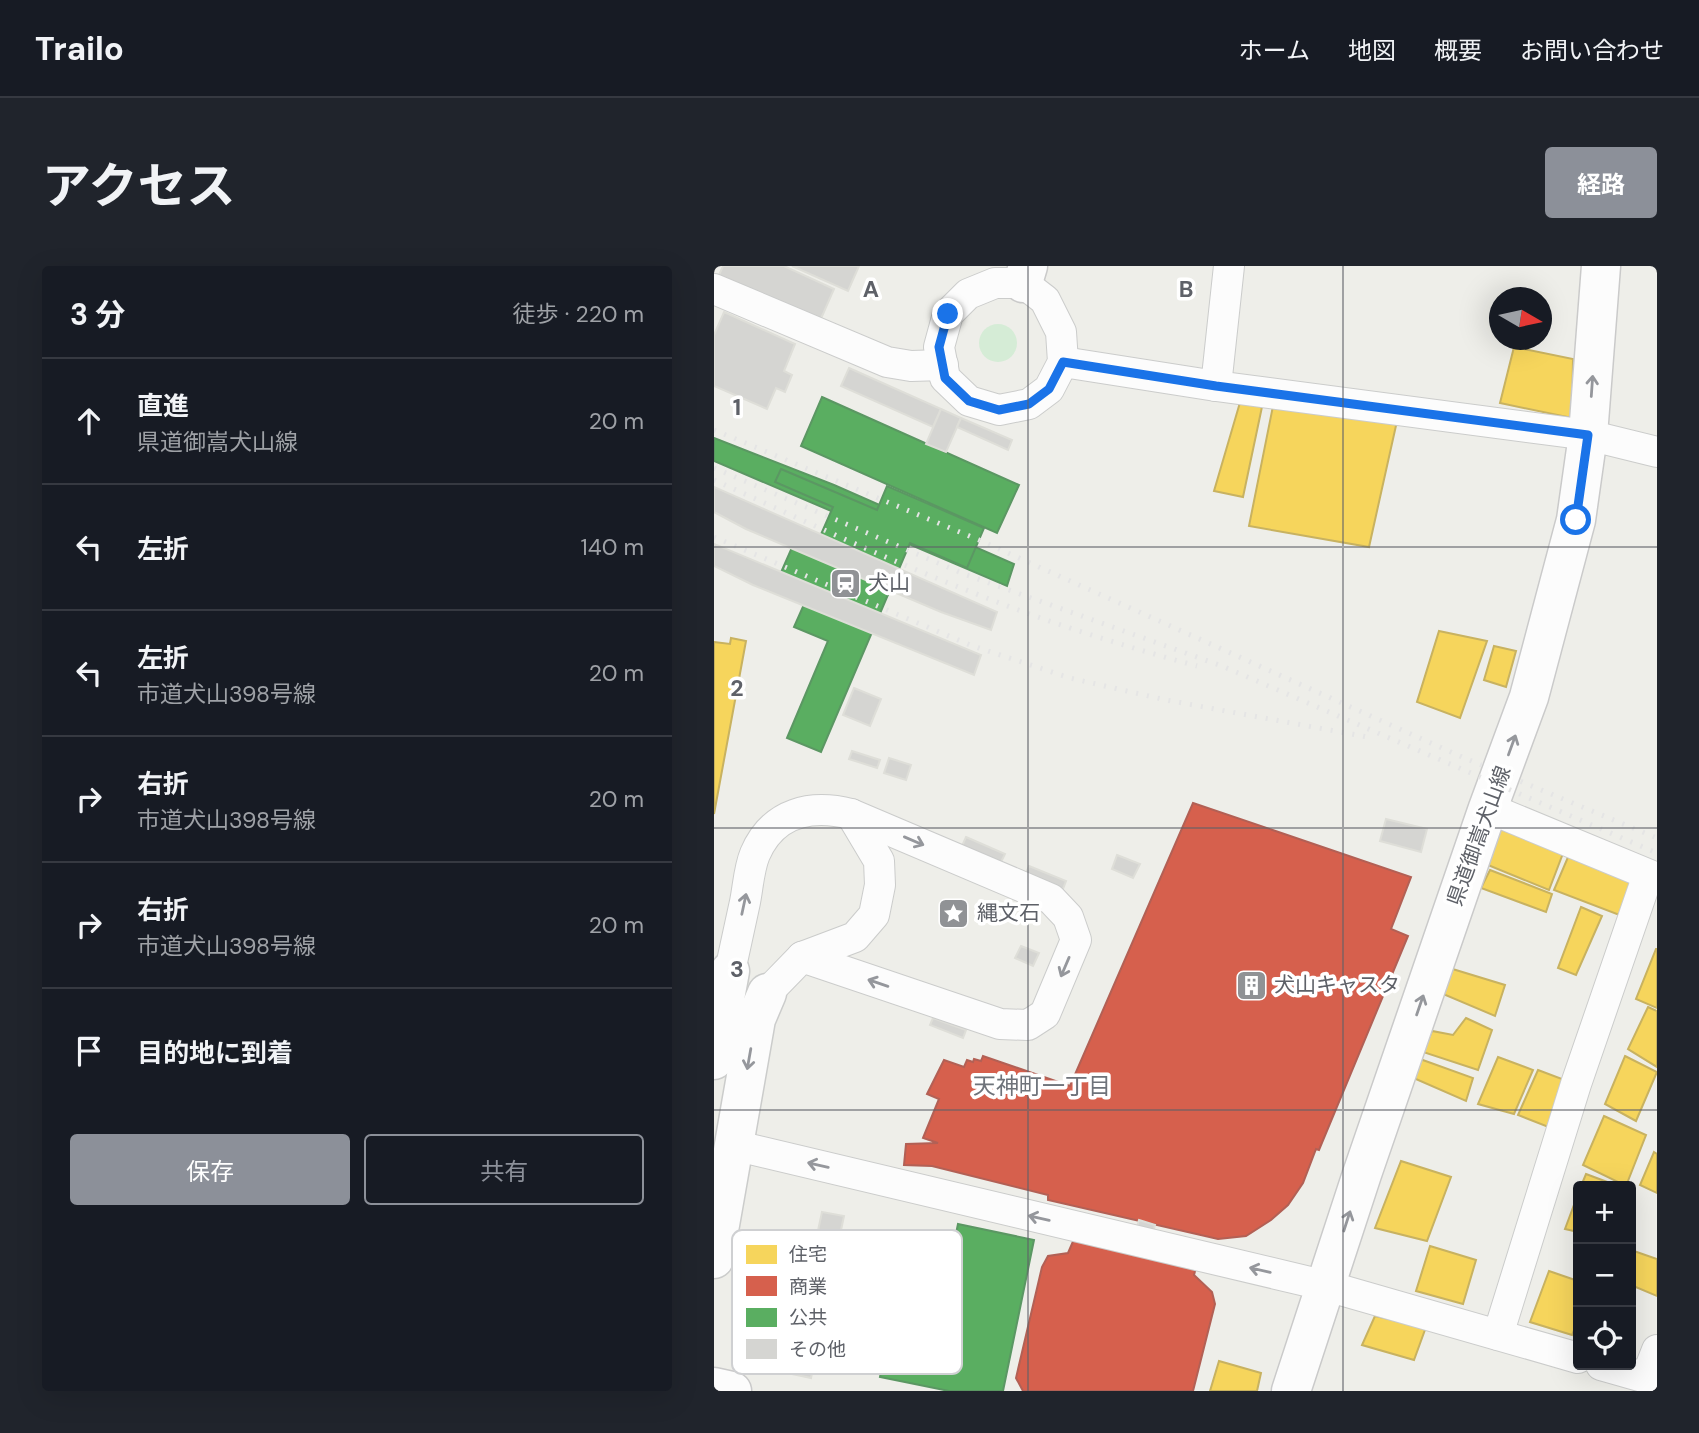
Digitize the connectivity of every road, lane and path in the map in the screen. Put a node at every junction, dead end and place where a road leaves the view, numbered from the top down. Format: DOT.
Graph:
graph roads {
  1 [pos="1230,266"];
  2 [pos="1601,266"];
  3 [pos="1025,275"];
  4 [pos="714,289"];
  5 [pos="1063,362"];
  6 [pos="943,365"];
  7 [pos="1216,386"];
  8 [pos="1588,435"];
  9 [pos="1657,452"];
  10 [pos="1488,808"];
  11 [pos="851,814"];
  12 [pos="1652,876"];
  13 [pos="802,957"];
  14 [pos="730,971"];
  15 [pos="766,993"];
  16 [pos="718,1019"];
  17 [pos="714,1060"];
  18 [pos="733,1144"];
  19 [pos="714,1259"];
  20 [pos="1327,1286"];
  21 [pos="1498,1335"];
  22 [pos="1657,1350"];
  23 [pos="1573,1357"];
  24 [pos="1619,1370"];
  25 [pos="1651,1379"];
  26 [pos="714,1387"];
  27 [pos="732,1391"];
  28 [pos="1291,1391"];
  1 -- 7 [label="street"];
  8 -- 2 [label="main road, 県道御嵩犬山線, one-way"];
  3 -- 5 [label="street"];
  3 -- 6 [label="street"];
  4 -- 6 [label="street"];
  5 -- 6 [label="street"];
  5 -- 7 [label="street"];
  7 -- 8 [label="street"];
  8 -- 9 [label="street"];
  10 -- 8 [label="main road, 県道御嵩犬山線, one-way"];
  10 -- 12 [label="street"];
  20 -- 10 [label="main road, 県道御嵩犬山線, one-way"];
  11 -- 13 [label="street"];
  11 -- 13 [label="street, one-way"];
  14 -- 11 [label="street, one-way"];
  12 -- 21 [label="street"];
  13 -- 15 [label="street"];
  14 -- 16 [label="main road"];
  15 -- 18 [label="main road, one-way"];
  16 -- 17 [label="main road"];
  18 -- 19 [label="main road"];
  20 -- 18 [label="street, one-way"];
  20 -- 21 [label="street"];
  20 -- 28 [label="main road, 県道御嵩犬山線"];
  21 -- 23 [label="street"];
  22 -- 25 [label="street"];
  24 -- 25 [label="street"];
  26 -- 27 [label="main road"];
}
